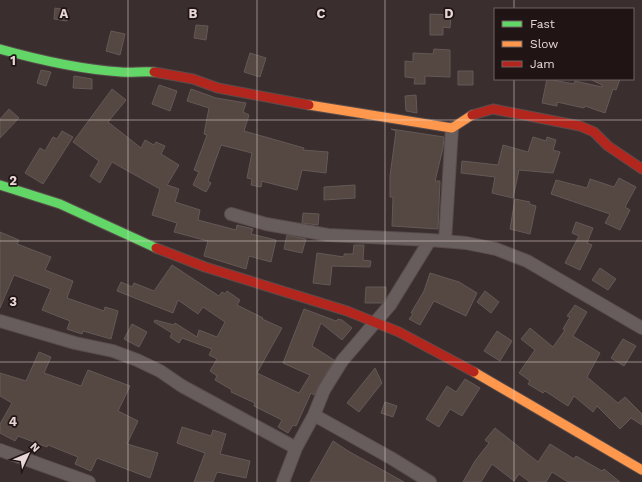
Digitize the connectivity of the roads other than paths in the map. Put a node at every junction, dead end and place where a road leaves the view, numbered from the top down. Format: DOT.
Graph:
graph roads {
  1 [pos="0,48"];
  2 [pos="452,128"];
  3 [pos="642,169"];
  4 [pos="0,184"];
  5 [pos="232,214"];
  6 [pos="430,240"];
  7 [pos="445,242"];
  8 [pos="0,321"];
  9 [pos="376,324"];
  10 [pos="642,328"];
  11 [pos="314,415"];
  12 [pos="296,448"];
  13 [pos="0,450"];
  14 [pos="642,470"];
  15 [pos="89,482"];
  16 [pos="283,482"];
  17 [pos="430,482"];
  1 -- 2 [label="street"];
  2 -- 3 [label="street"];
  2 -- 7 [label="street"];
  4 -- 9 [label="street"];
  5 -- 6 [label="street"];
  6 -- 7 [label="street"];
  6 -- 9 [label="street"];
  7 -- 10 [label="street"];
  8 -- 12 [label="street"];
  9 -- 11 [label="street"];
  9 -- 14 [label="street"];
  11 -- 12 [label="street"];
  11 -- 17 [label="street"];
  12 -- 16 [label="street"];
  13 -- 15 [label="street"];
}
